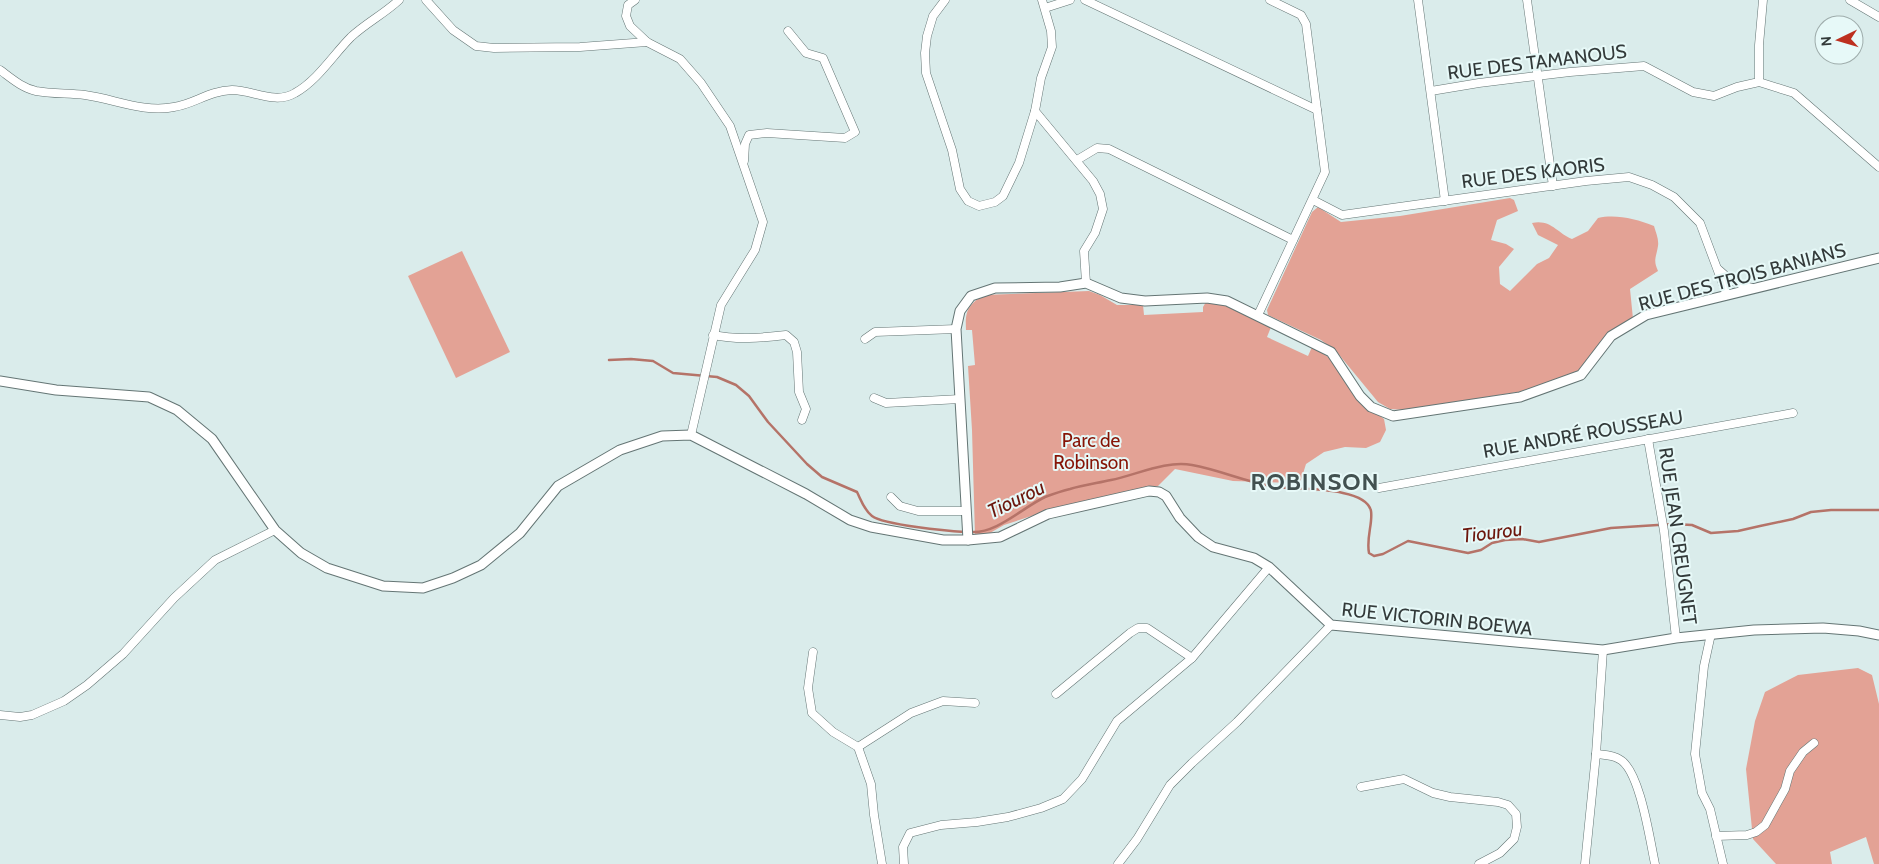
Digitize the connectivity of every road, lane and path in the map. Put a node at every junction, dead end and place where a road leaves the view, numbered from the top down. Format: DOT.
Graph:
graph roads {
  1 [pos="399,0"];
  2 [pos="426,0"];
  3 [pos="635,0"];
  4 [pos="945,0"];
  5 [pos="1070,0"];
  6 [pos="1086,0"];
  7 [pos="1270,0"];
  8 [pos="1418,0"];
  9 [pos="1527,0"];
  10 [pos="1763,0"];
  11 [pos="1850,0"];
  12 [pos="1043,4"];
  13 [pos="1879,17"];
  14 [pos="788,31"];
  15 [pos="647,42"];
  16 [pos="0,70"];
  17 [pos="1537,76"];
  18 [pos="1759,82"];
  19 [pos="1430,92"];
  20 [pos="1035,110"];
  21 [pos="1318,110"];
  22 [pos="1077,160"];
  23 [pos="1879,167"];
  24 [pos="744,169"];
  25 [pos="1553,186"];
  26 [pos="1313,200"];
  27 [pos="1445,201"];
  28 [pos="1293,240"];
  29 [pos="1879,258"];
  30 [pos="1716,267"];
  31 [pos="1086,283"];
  32 [pos="1754,288"];
  33 [pos="1727,296"];
  34 [pos="1258,315"];
  35 [pos="956,329"];
  36 [pos="713,335"];
  37 [pos="865,339"];
  38 [pos="0,381"];
  39 [pos="874,398"];
  40 [pos="960,399"];
  41 [pos="1793,413"];
  42 [pos="802,420"];
  43 [pos="691,435"];
  44 [pos="1648,439"];
  45 [pos="1379,488"];
  46 [pos="891,497"];
  47 [pos="966,511"];
  48 [pos="275,530"];
  49 [pos="968,534"];
  50 [pos="1269,566"];
  51 [pos="1331,626"];
  52 [pos="1711,634"];
  53 [pos="1879,635"];
  54 [pos="1676,638"];
  55 [pos="1603,650"];
  56 [pos="813,652"];
  57 [pos="1192,658"];
  58 [pos="1056,694"];
  59 [pos="975,703"];
  60 [pos="0,715"];
  61 [pos="1814,743"];
  62 [pos="858,747"];
  63 [pos="1596,754"];
  64 [pos="1361,787"];
  65 [pos="1716,836"];
  66 [pos="882,864"];
  67 [pos="904,864"];
  68 [pos="1118,864"];
  69 [pos="1478,864"];
  70 [pos="1585,864"];
  71 [pos="1654,864"];
  72 [pos="1723,864"];
  1 -- 16 [label="street"];
  2 -- 15 [label="street"];
  3 -- 15 [label="street"];
  4 -- 20 [label="street"];
  5 -- 12 [label="street"];
  6 -- 21 [label="street"];
  7 -- 21 [label="street"];
  8 -- 19 [label="street"];
  9 -- 17 [label="street"];
  10 -- 18 [label="street"];
  11 -- 13 [label="street"];
  12 -- 20 [label="street"];
  14 -- 24 [label="street"];
  15 -- 24 [label="street"];
  17 -- 18 [label="street, RUE DES TAMANOUS"];
  17 -- 19 [label="street, RUE DES TAMANOUS"];
  17 -- 25 [label="street"];
  18 -- 23 [label="street"];
  19 -- 27 [label="street"];
  20 -- 22 [label="street"];
  21 -- 26 [label="street"];
  22 -- 28 [label="street"];
  22 -- 31 [label="street"];
  24 -- 36 [label="street"];
  25 -- 27 [label="street, RUE DES KAORIS"];
  25 -- 30 [label="street, RUE DES KAORIS"];
  26 -- 27 [label="street, RUE DES KAORIS"];
  26 -- 28 [label="street"];
  28 -- 34 [label="street"];
  29 -- 32 [label="street, RUE DES TROIS BANIANS"];
  30 -- 32 [label="street"];
  30 -- 33 [label="street, RUE DES KAORIS"];
  31 -- 34 [label="street, RUE DES TROIS BANIANS"];
  31 -- 35 [label="street"];
  32 -- 33 [label="street, RUE DES TROIS BANIANS"];
  33 -- 34 [label="street, RUE DES TROIS BANIANS"];
  35 -- 37 [label="street"];
  35 -- 40 [label="street"];
  36 -- 42 [label="street"];
  36 -- 43 [label="street"];
  38 -- 48 [label="street, RUE VICTORIN BOEWA"];
  39 -- 40 [label="street"];
  40 -- 47 [label="street"];
  41 -- 44 [label="street, RUE ANDRÉ ROUSSEAU"];
  43 -- 48 [label="street, RUE VICTORIN BOEWA"];
  43 -- 49 [label="street, RUE VICTORIN BOEWA"];
  44 -- 45 [label="street, RUE ANDRÉ ROUSSEAU"];
  44 -- 54 [label="street, RUE JEAN CREUGNET"];
  46 -- 47 [label="street"];
  47 -- 49 [label="street"];
  48 -- 60 [label="street"];
  49 -- 50 [label="street, RUE VICTORIN BOEWA"];
  50 -- 51 [label="street, RUE VICTORIN BOEWA"];
  50 -- 57 [label="street"];
  51 -- 55 [label="street, RUE VICTORIN BOEWA"];
  51 -- 68 [label="street"];
  52 -- 53 [label="street, RUE VICTORIN BOEWA"];
  52 -- 54 [label="street, RUE VICTORIN BOEWA"];
  52 -- 65 [label="street"];
  54 -- 55 [label="street, RUE VICTORIN BOEWA"];
  55 -- 63 [label="street"];
  56 -- 62 [label="street"];
  57 -- 58 [label="street"];
  57 -- 67 [label="street"];
  59 -- 62 [label="street"];
  61 -- 65 [label="street"];
  62 -- 66 [label="street"];
  63 -- 70 [label="street"];
  63 -- 71 [label="street"];
  64 -- 69 [label="street"];
  65 -- 72 [label="street"];
}
